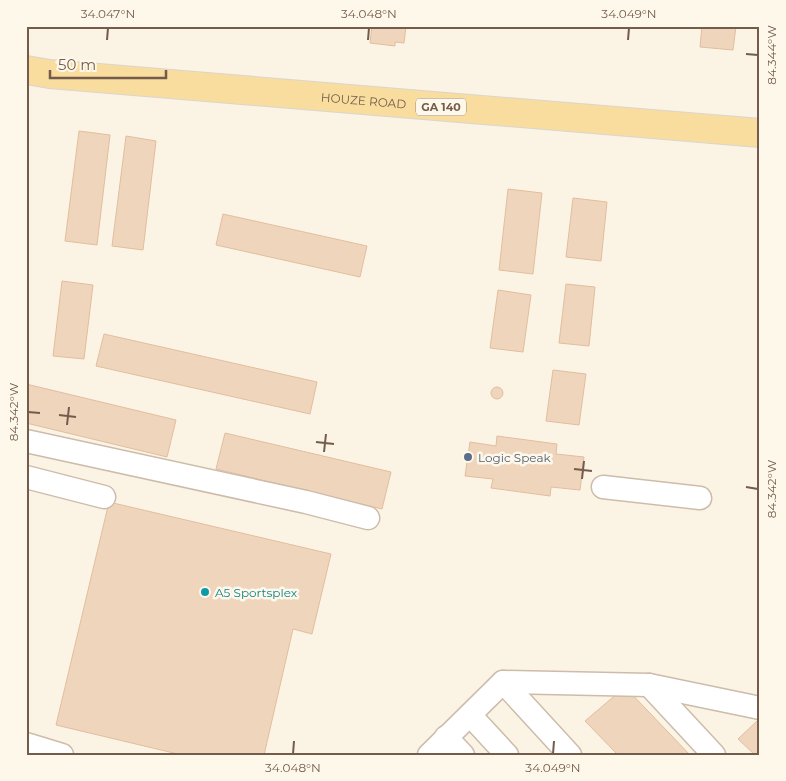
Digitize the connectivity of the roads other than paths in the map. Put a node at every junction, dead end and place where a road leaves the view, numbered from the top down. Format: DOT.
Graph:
graph roads {
  1 [pos="33,75"];
  2 [pos="760,133"];
  3 [pos="26,441"];
  4 [pos="26,477"];
  5 [pos="603,487"];
  6 [pos="104,497"];
  7 [pos="700,498"];
  8 [pos="368,518"];
  9 [pos="503,682"];
  10 [pos="649,685"];
  11 [pos="760,708"];
  12 [pos="470,715"];
  13 [pos="446,738"];
  14 [pos="26,744"];
  15 [pos="62,755"];
  16 [pos="429,755"];
  17 [pos="463,755"];
  18 [pos="507,755"];
  19 [pos="570,755"];
  20 [pos="714,755"];
  1 -- 2 [label="main road, HOUZE ROAD / GA 140"];
  3 -- 8 [label="lane"];
  4 -- 6 [label="lane"];
  5 -- 7 [label="lane"];
  9 -- 10 [label="lane"];
  9 -- 12 [label="lane"];
  9 -- 19 [label="lane"];
  10 -- 11 [label="lane"];
  10 -- 20 [label="lane"];
  12 -- 13 [label="lane"];
  12 -- 18 [label="lane"];
  13 -- 16 [label="lane"];
  13 -- 17 [label="lane"];
  14 -- 15 [label="lane"];
}
